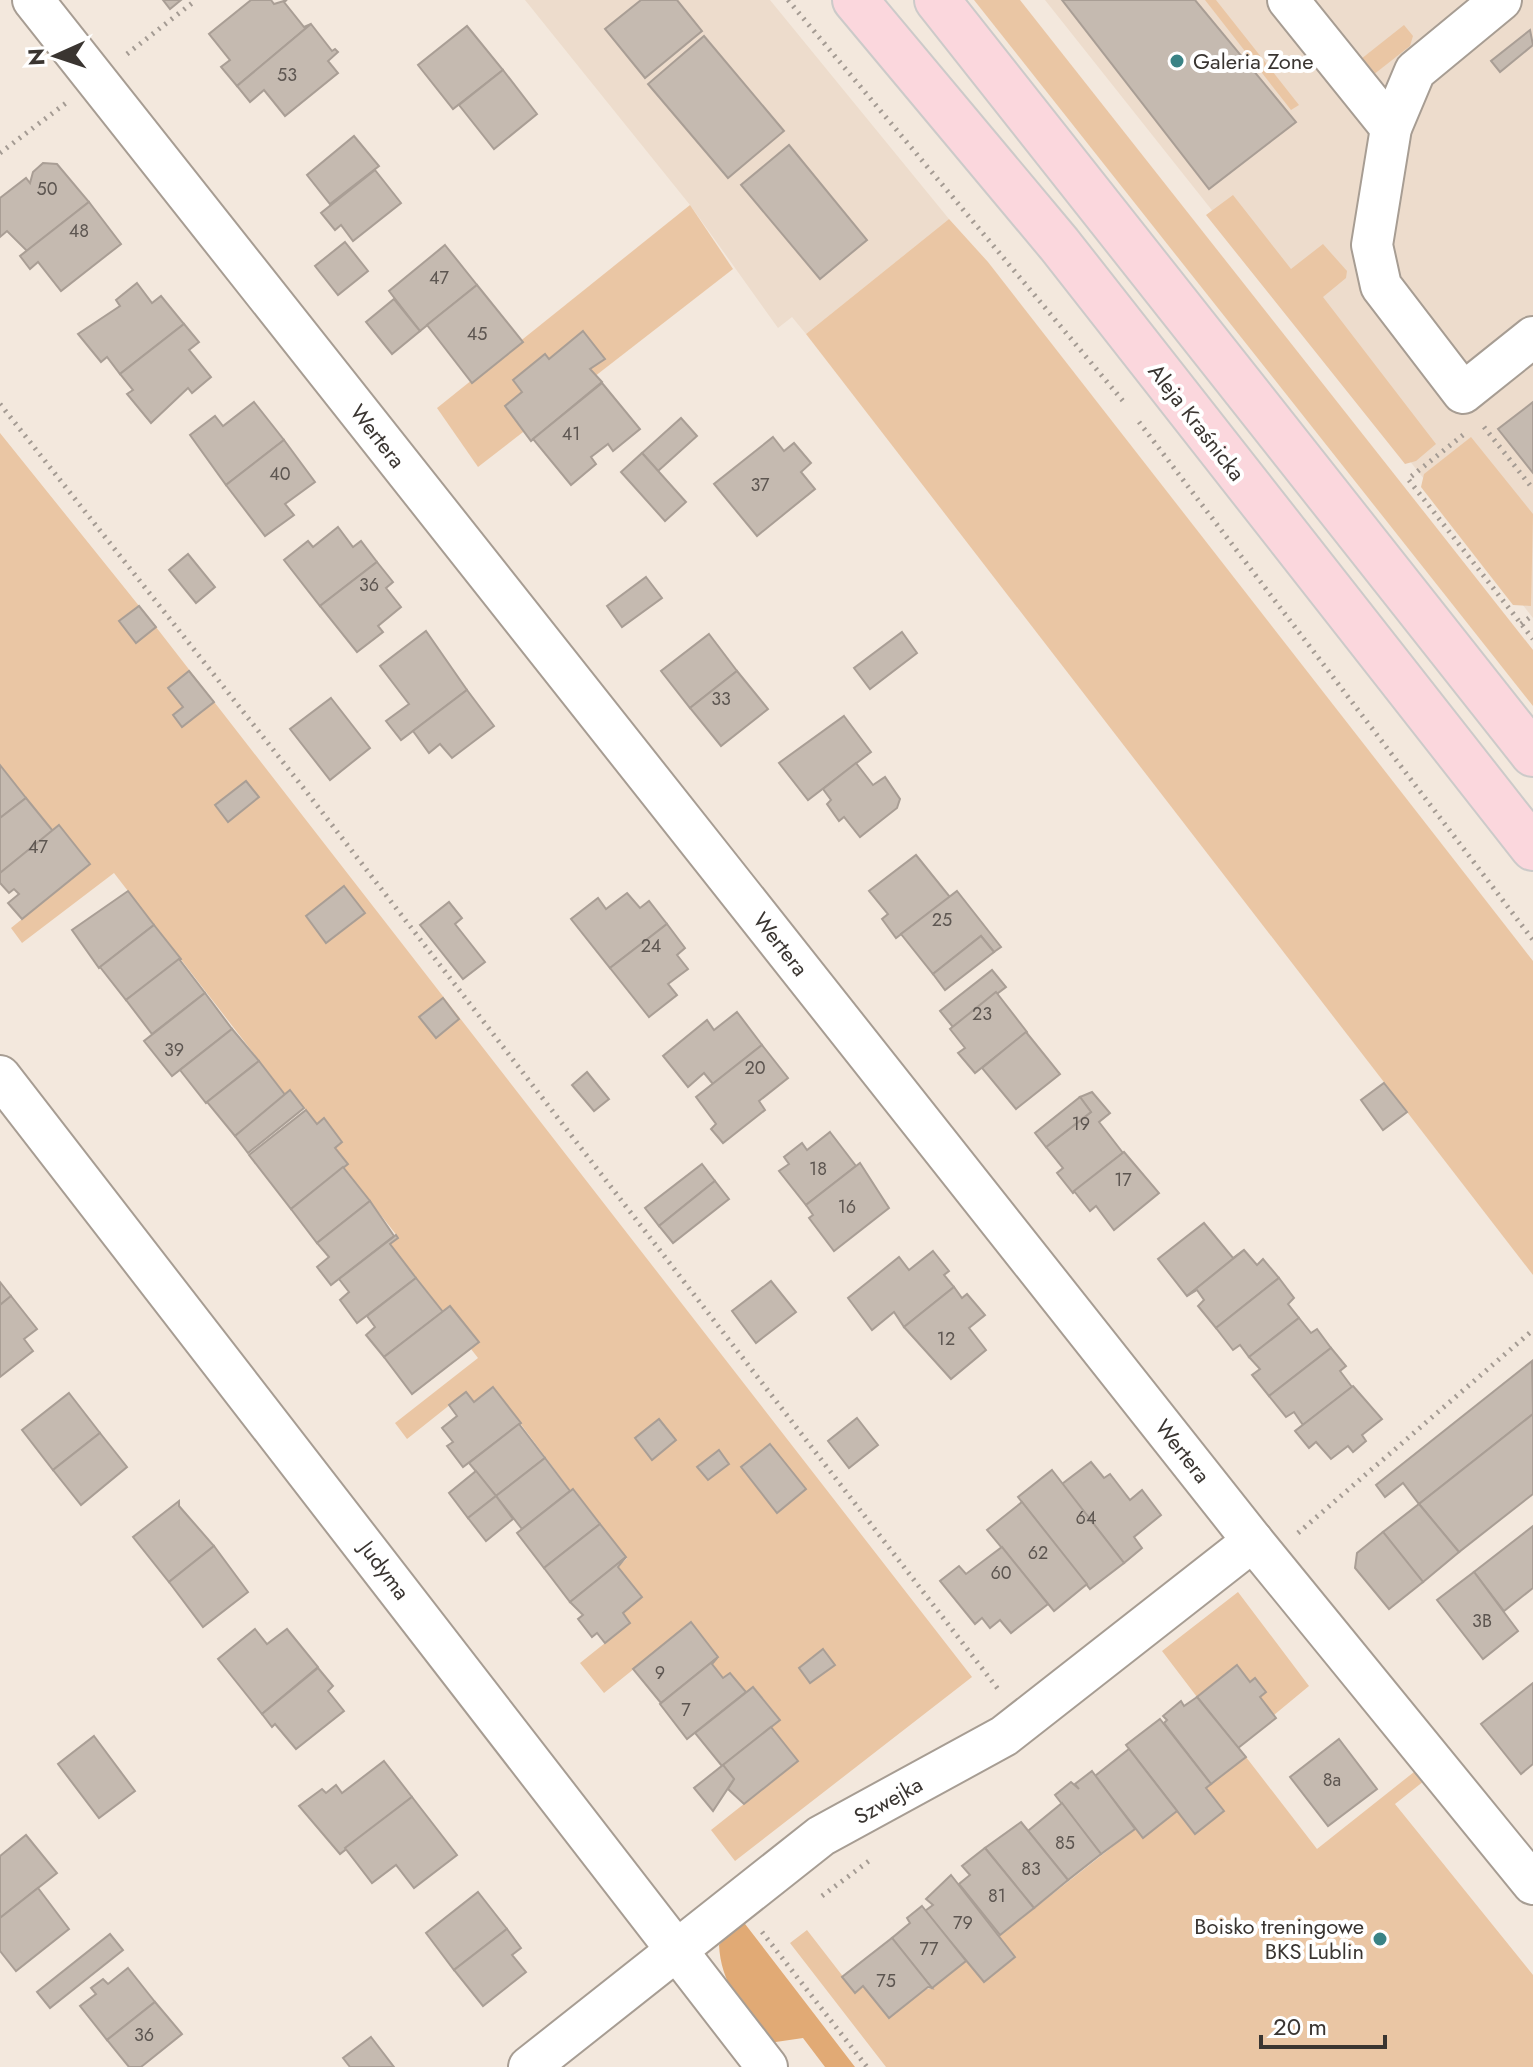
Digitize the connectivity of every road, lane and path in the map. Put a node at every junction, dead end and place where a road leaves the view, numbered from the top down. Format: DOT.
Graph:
graph roads {
  1 [pos="33,0"];
  2 [pos="196,0"];
  3 [pos="788,0"];
  4 [pos="855,0"];
  5 [pos="937,0"];
  6 [pos="1288,0"];
  7 [pos="1501,0"];
  8 [pos="95,79"];
  9 [pos="1391,128"];
  10 [pos="0,153"];
  11 [pos="1533,337"];
  12 [pos="0,404"];
  13 [pos="1127,406"];
  14 [pos="1486,415"];
  15 [pos="1137,419"];
  16 [pos="1468,432"];
  17 [pos="1533,489"];
  18 [pos="1533,615"];
  19 [pos="1521,624"];
  20 [pos="1533,639"];
  21 [pos="1533,754"];
  22 [pos="1533,848"];
  23 [pos="1533,940"];
  24 [pos="0,1076"];
  25 [pos="1533,1330"];
  26 [pos="1295,1536"];
  27 [pos="1253,1541"];
  28 [pos="1000,1692"];
  29 [pos="885,1848"];
  30 [pos="1533,1884"];
  31 [pos="822,1896"];
  32 [pos="737,1902"];
  33 [pos="677,1950"];
  34 [pos="529,2067"];
  35 [pos="767,2067"];
  36 [pos="867,2067"];
  1 -- 8 [label="street, Wertera"];
  2 -- 8 [label="path"];
  3 -- 13 [label="path"];
  4 -- 22 [label="main road, Aleja Kraśnicka"];
  5 -- 21 [label="main road"];
  6 -- 9 [label="street"];
  7 -- 9 [label="street"];
  8 -- 10 [label="path"];
  8 -- 27 [label="street, Wertera"];
  9 -- 11 [label="street"];
  12 -- 28 [label="path"];
  14 -- 17 [label="path"];
  15 -- 23 [label="path"];
  16 -- 19 [label="path"];
  18 -- 19 [label="path"];
  19 -- 20 [label="path"];
  24 -- 33 [label="street, Judyma"];
  25 -- 26 [label="path"];
  27 -- 30 [label="street, Wertera"];
  27 -- 32 [label="street, Szwejka"];
  29 -- 31 [label="path"];
  32 -- 33 [label="street, Szwejka"];
  32 -- 36 [label="path"];
  33 -- 34 [label="street, Szwejka"];
  33 -- 35 [label="street, Judyma"];
}
